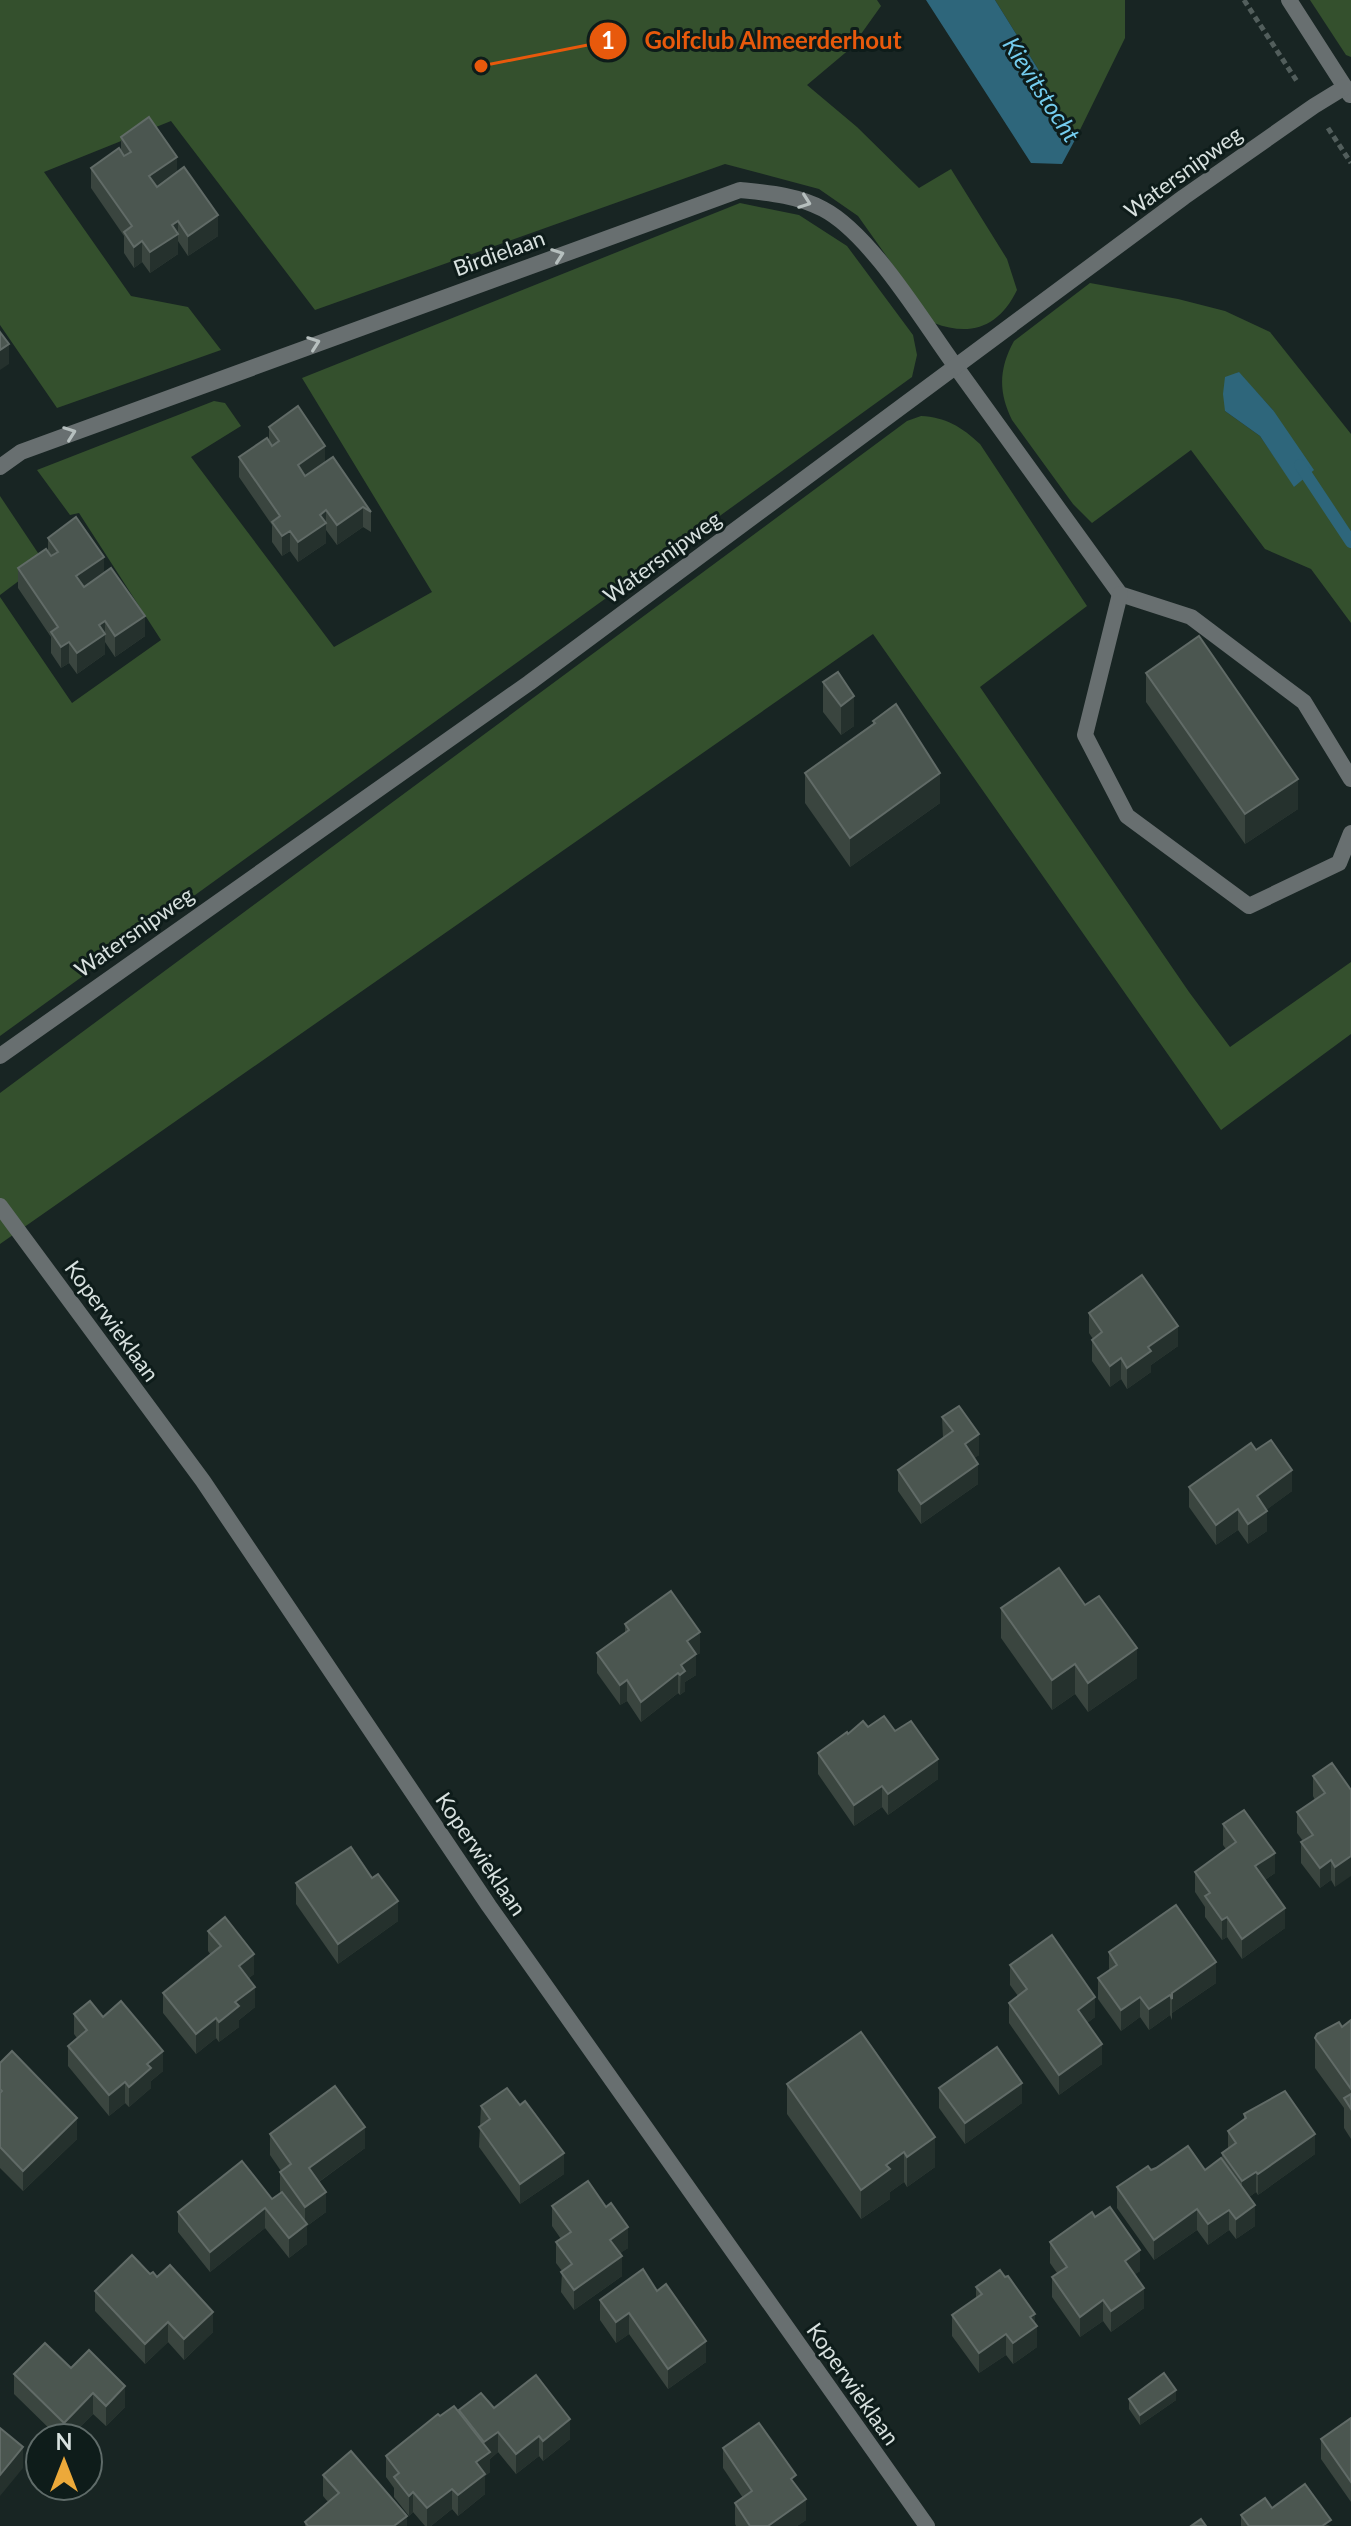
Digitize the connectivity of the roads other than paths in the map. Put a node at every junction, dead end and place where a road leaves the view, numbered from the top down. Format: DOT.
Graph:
graph roads {
  1 [pos="1289,0"];
  2 [pos="1348,92"];
  3 [pos="956,367"];
  4 [pos="0,467"];
  5 [pos="1120,594"];
  6 [pos="1351,779"];
  7 [pos="1351,833"];
  8 [pos="0,1056"];
  9 [pos="0,1206"];
  10 [pos="927,2526"];
  1 -- 2 [label="street"];
  2 -- 3 [label="street, Watersnipweg"];
  4 -- 3 [label="street, Birdielaan, one-way"];
  3 -- 5 [label="street, Birdielaan"];
  3 -- 8 [label="street, Watersnipweg"];
  5 -- 6 [label="street"];
  5 -- 7 [label="street"];
  9 -- 10 [label="street, Koperwieklaan"];
}
